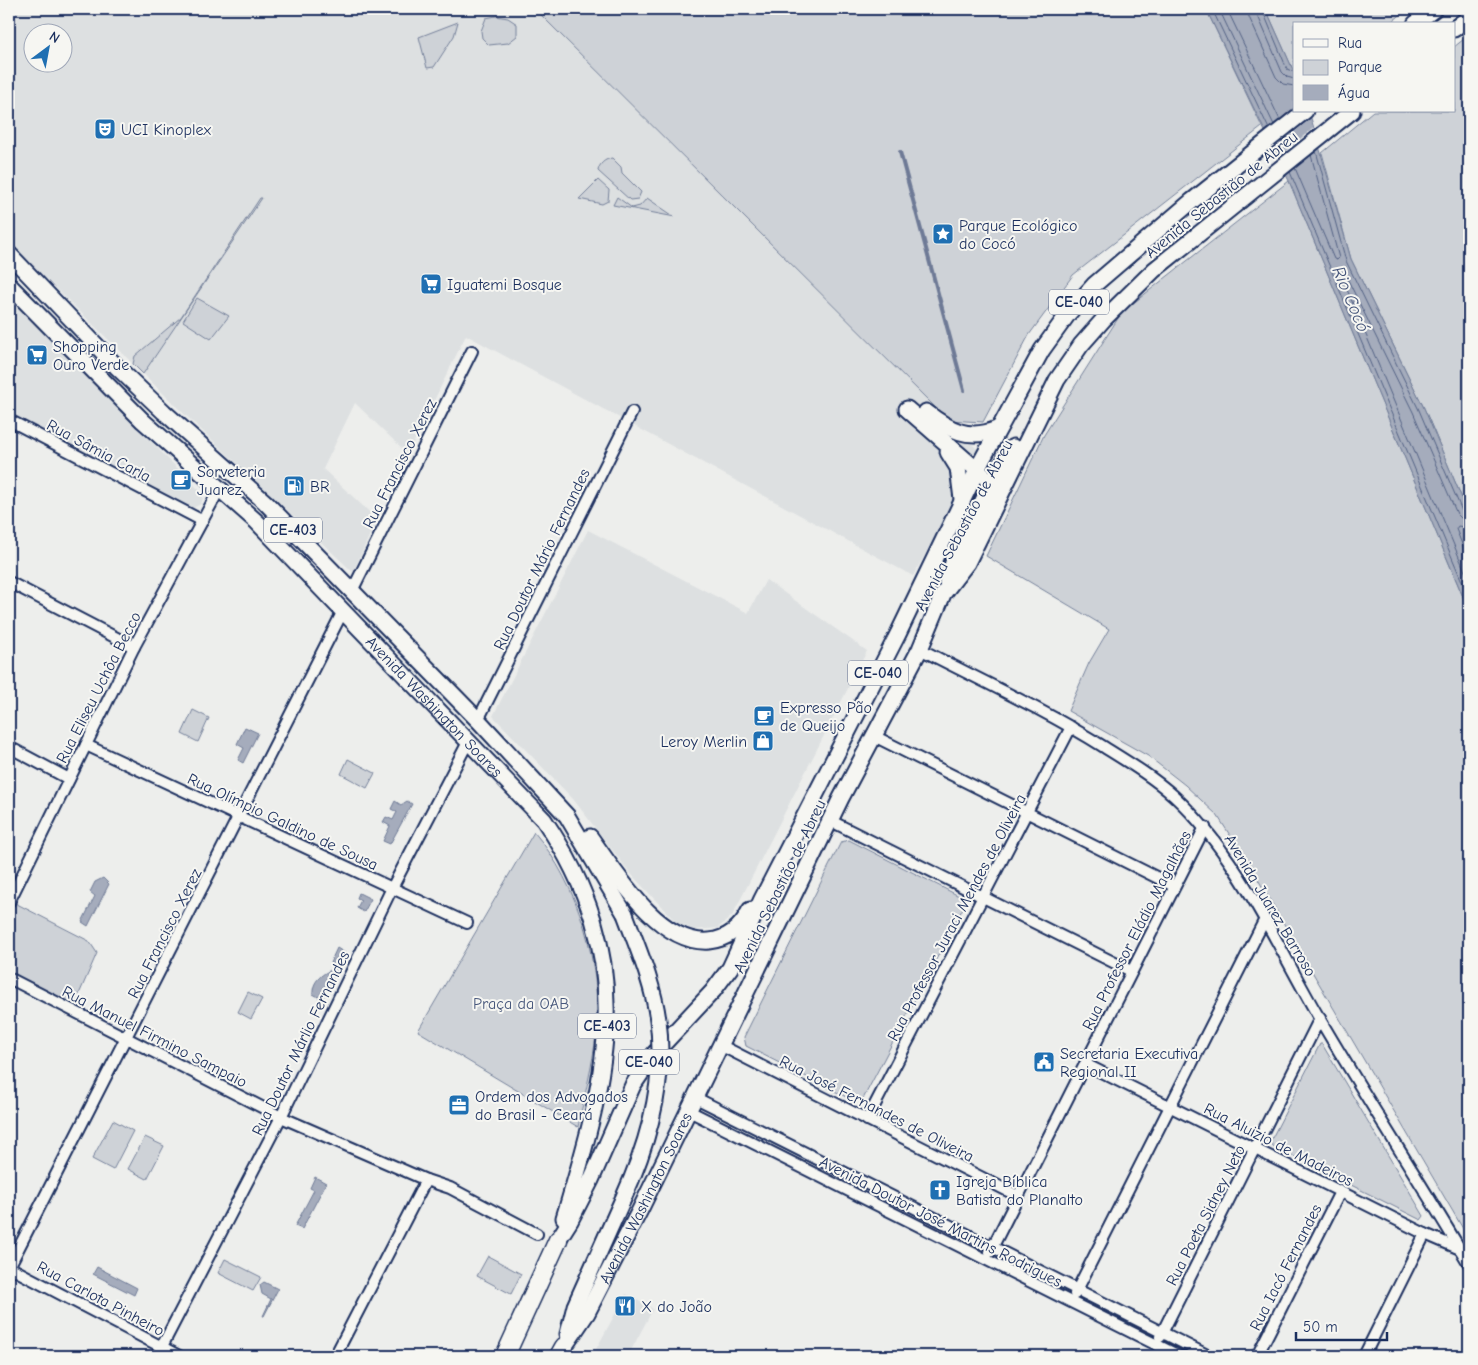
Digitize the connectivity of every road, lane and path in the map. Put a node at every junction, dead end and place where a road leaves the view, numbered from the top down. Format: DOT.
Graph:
graph roads {
  1 [pos="1434,9"];
  2 [pos="1469,17"];
  3 [pos="1418,22"];
  4 [pos="1456,27"];
  5 [pos="1304,112"];
  6 [pos="1351,112"];
  7 [pos="9,254"];
  8 [pos="9,285"];
  9 [pos="472,351"];
  10 [pos="1057,380"];
  11 [pos="632,412"];
  12 [pos="9,420"];
  13 [pos="997,429"];
  14 [pos="979,466"];
  15 [pos="995,477"];
  16 [pos="220,488"];
  17 [pos="962,499"];
  18 [pos="201,520"];
  19 [pos="9,582"];
  20 [pos="353,590"];
  21 [pos="943,594"];
  22 [pos="344,611"];
  23 [pos="134,647"];
  24 [pos="920,649"];
  25 [pos="478,720"];
  26 [pos="854,722"];
  27 [pos="1071,726"];
  28 [pos="874,736"];
  29 [pos="468,742"];
  30 [pos="86,745"];
  31 [pos="9,747"];
  32 [pos="69,779"];
  33 [pos="819,787"];
  34 [pos="841,798"];
  35 [pos="1027,813"];
  36 [pos="567,816"];
  37 [pos="240,818"];
  38 [pos="831,821"];
  39 [pos="1205,827"];
  40 [pos="1174,886"];
  41 [pos="392,888"];
  42 [pos="762,899"];
  43 [pos="982,899"];
  44 [pos="9,902"];
  45 [pos="1264,921"];
  46 [pos="467,923"];
  47 [pos="1131,971"];
  48 [pos="9,978"];
  49 [pos="1320,1018"];
  50 [pos="127,1038"];
  51 [pos="722,1046"];
  52 [pos="1085,1064"];
  53 [pos="692,1105"];
  54 [pos="1169,1106"];
  55 [pos="281,1117"];
  56 [pos="867,1120"];
  57 [pos="1255,1149"];
  58 [pos="426,1180"];
  59 [pos="1340,1192"];
  60 [pos="1018,1196"];
  61 [pos="537,1234"];
  62 [pos="1425,1234"];
  63 [pos="558,1240"];
  64 [pos="992,1248"];
  65 [pos="1460,1249"];
  66 [pos="986,1260"];
  67 [pos="1469,1264"];
  68 [pos="9,1267"];
  69 [pos="1077,1290"];
  70 [pos="1070,1302"];
  71 [pos="1162,1333"];
  72 [pos="1156,1345"];
  73 [pos="160,1352"];
  74 [pos="562,1352"];
  75 [pos="179,1356"];
  76 [pos="335,1356"];
  77 [pos="504,1356"];
  78 [pos="1180,1356"];
  79 [pos="1210,1356"];
  80 [pos="1256,1356"];
  81 [pos="1364,1356"];
  1 -- 3 [label="main road"];
  2 -- 4 [label="main road"];
  5 -- 13 [label="main road, Avenida Sebastião de Abreu / CE-040"];
  6 -- 10 [label="main road, Avenida Sebastião de Abreu / CE-040"];
  7 -- 20 [label="main road, Avenida Washington Soares / CE-403"];
  8 -- 16 [label="main road, Avenida Washington Soares / CE-403"];
  9 -- 20 [label="street, Rua Francisco Xerez"];
  10 -- 15 [label="main road"];
  10 -- 21 [label="main road, Avenida Sebastião de Abreu / CE-040"];
  11 -- 25 [label="street, Rua Doutor Mário Fernandes"];
  12 -- 18 [label="street, Rua Sâmia Carla"];
  13 -- 14 [label="main road, Avenida Sebastião de Abreu / CE-040"];
  13 -- 14 [label="main road"];
  14 -- 15 [label="main road"];
  14 -- 17 [label="main road, Avenida Sebastião de Abreu / CE-040"];
  14 -- 17 [label="main road"];
  15 -- 21 [label="main road"];
  16 -- 18 [label="street, Rua Eliseu Uchôa Becco"];
  16 -- 22 [label="main road, Avenida Washington Soares / CE-403"];
  17 -- 26 [label="main road, Avenida Sebastião de Abreu / CE-040"];
  18 -- 23 [label="street, Rua Eliseu Uchôa Becco"];
  19 -- 23 [label="street"];
  20 -- 25 [label="main road, Avenida Washington Soares / CE-403"];
  21 -- 24 [label="main road, Avenida Sebastião de Abreu / CE-040"];
  22 -- 29 [label="main road, Avenida Washington Soares / CE-403"];
  22 -- 37 [label="street, Rua Francisco Xerez"];
  23 -- 30 [label="street, Rua Eliseu Uchôa Becco"];
  24 -- 27 [label="street, Avenida Juarez Barroso"];
  24 -- 28 [label="main road, Avenida Sebastião de Abreu / CE-040"];
  25 -- 36 [label="main road, Avenida Washington Soares / CE-403"];
  26 -- 28 [label="main road"];
  26 -- 33 [label="main road, Avenida Sebastião de Abreu / CE-040"];
  27 -- 35 [label="street, Rua Professor Juraci Mendes de Oliveira"];
  27 -- 39 [label="street, Avenida Juarez Barroso"];
  28 -- 34 [label="main road, Avenida Sebastião de Abreu / CE-040"];
  28 -- 35 [label="street"];
  29 -- 41 [label="street, Rua Doutor Márlio Fernandes"];
  29 -- 63 [label="main road, Avenida Washington Soares / CE-403"];
  30 -- 32 [label="street, Rua Eliseu Uchôa Becco"];
  30 -- 37 [label="street, Rua Olímpio Galdino de Sousa"];
  31 -- 32 [label="street"];
  32 -- 44 [label="street, Rua Eliseu Uchôa Becco"];
  33 -- 34 [label="main road"];
  33 -- 42 [label="main road, Avenida Sebastião de Abreu / CE-040"];
  34 -- 38 [label="main road, Avenida Sebastião de Abreu / CE-040"];
  35 -- 40 [label="street"];
  35 -- 43 [label="street, Rua Professor Juraci Mendes de Oliveira"];
  36 -- 42 [label="main road"];
  36 -- 74 [label="main road, Avenida Washington Soares / CE-403, bridge"];
  37 -- 41 [label="street, Rua Olímpio Galdino de Sousa"];
  37 -- 50 [label="street, Rua Francisco Xerez"];
  38 -- 43 [label="street"];
  38 -- 51 [label="main road, Avenida Sebastião de Abreu / CE-040"];
  39 -- 40 [label="street, Rua Professor Eládio Magalhães"];
  39 -- 45 [label="street, Avenida Juarez Barroso"];
  40 -- 47 [label="street, Rua Professor Eládio Magalhães"];
  41 -- 46 [label="street, Rua Olímpio Galdino de Sousa"];
  41 -- 55 [label="street, Rua Doutor Márlio Fernandes"];
  42 -- 63 [label="main road, Avenida Washington Soares / CE-040"];
  43 -- 47 [label="street"];
  43 -- 56 [label="street, Rua Professor Juraci Mendes de Oliveira"];
  45 -- 49 [label="street, Avenida Juarez Barroso"];
  45 -- 54 [label="street"];
  47 -- 52 [label="street, Rua Professor Eládio Magalhães"];
  48 -- 50 [label="street, Rua Manuel Firmino Sampaio"];
  49 -- 57 [label="street, Rua Poeta Sidney Neto"];
  49 -- 65 [label="street, Avenida Juarez Barroso"];
  50 -- 55 [label="street, Rua Manuel Firmino Sampaio"];
  50 -- 68 [label="street, Rua Francisco Xerez"];
  51 -- 53 [label="main road, Avenida Washington Soares / CE-040"];
  51 -- 56 [label="street, Rua José Fernandes de Oliveira"];
  52 -- 54 [label="street, Rua Aluizio de Madeiros"];
  52 -- 60 [label="street, Rua Professor Eládio Magalhães"];
  53 -- 64 [label="street, Avenida Doutor José Martins Rodrigues"];
  53 -- 66 [label="street, Avenida Doutor José Martins Rodrigues"];
  53 -- 74 [label="main road, Avenida Washington Soares / CE-040"];
  54 -- 57 [label="street, Rua Aluizio de Madeiros"];
  54 -- 69 [label="street"];
  55 -- 58 [label="street, Rua Manuel Firmino Sampaio"];
  55 -- 73 [label="street, Rua Doutor Márlio Fernandes"];
  56 -- 60 [label="street, Rua José Fernandes de Oliveira"];
  57 -- 59 [label="street, Rua Aluizio de Madeiros"];
  57 -- 71 [label="street, Rua Poeta Sidney Neto"];
  58 -- 61 [label="street, Rua Manuel Firmino Sampaio"];
  58 -- 76 [label="street"];
  59 -- 62 [label="street, Rua Aluizio de Madeiros"];
  59 -- 80 [label="street, Rua Iacó Fernandes"];
  60 -- 64 [label="street, Rua Professor Eládio Magalhães"];
  62 -- 65 [label="street, Rua Aluizio de Madeiros"];
  62 -- 81 [label="street"];
  63 -- 77 [label="highway, Avenida Washington Soares / CE-040"];
  64 -- 66 [label="street, Rua Professor Eládio Magalhães"];
  64 -- 69 [label="street, Avenida Doutor José Martins Rodrigues"];
  65 -- 67 [label="street, Avenida Juarez Barroso"];
  66 -- 70 [label="street, Avenida Doutor José Martins Rodrigues"];
  68 -- 73 [label="street, Rua Carlota Pinheiro"];
  69 -- 70 [label="street"];
  69 -- 71 [label="street, Avenida Doutor José Martins Rodrigues"];
  70 -- 72 [label="street, Avenida Doutor José Martins Rodrigues"];
  71 -- 72 [label="street, Rua Poeta Sidney Neto"];
  71 -- 79 [label="street, Avenida Doutor José Martins Rodrigues"];
  72 -- 78 [label="street, Avenida Doutor José Martins Rodrigues"];
  73 -- 75 [label="street, Rua Carlota Pinheiro"];
}
